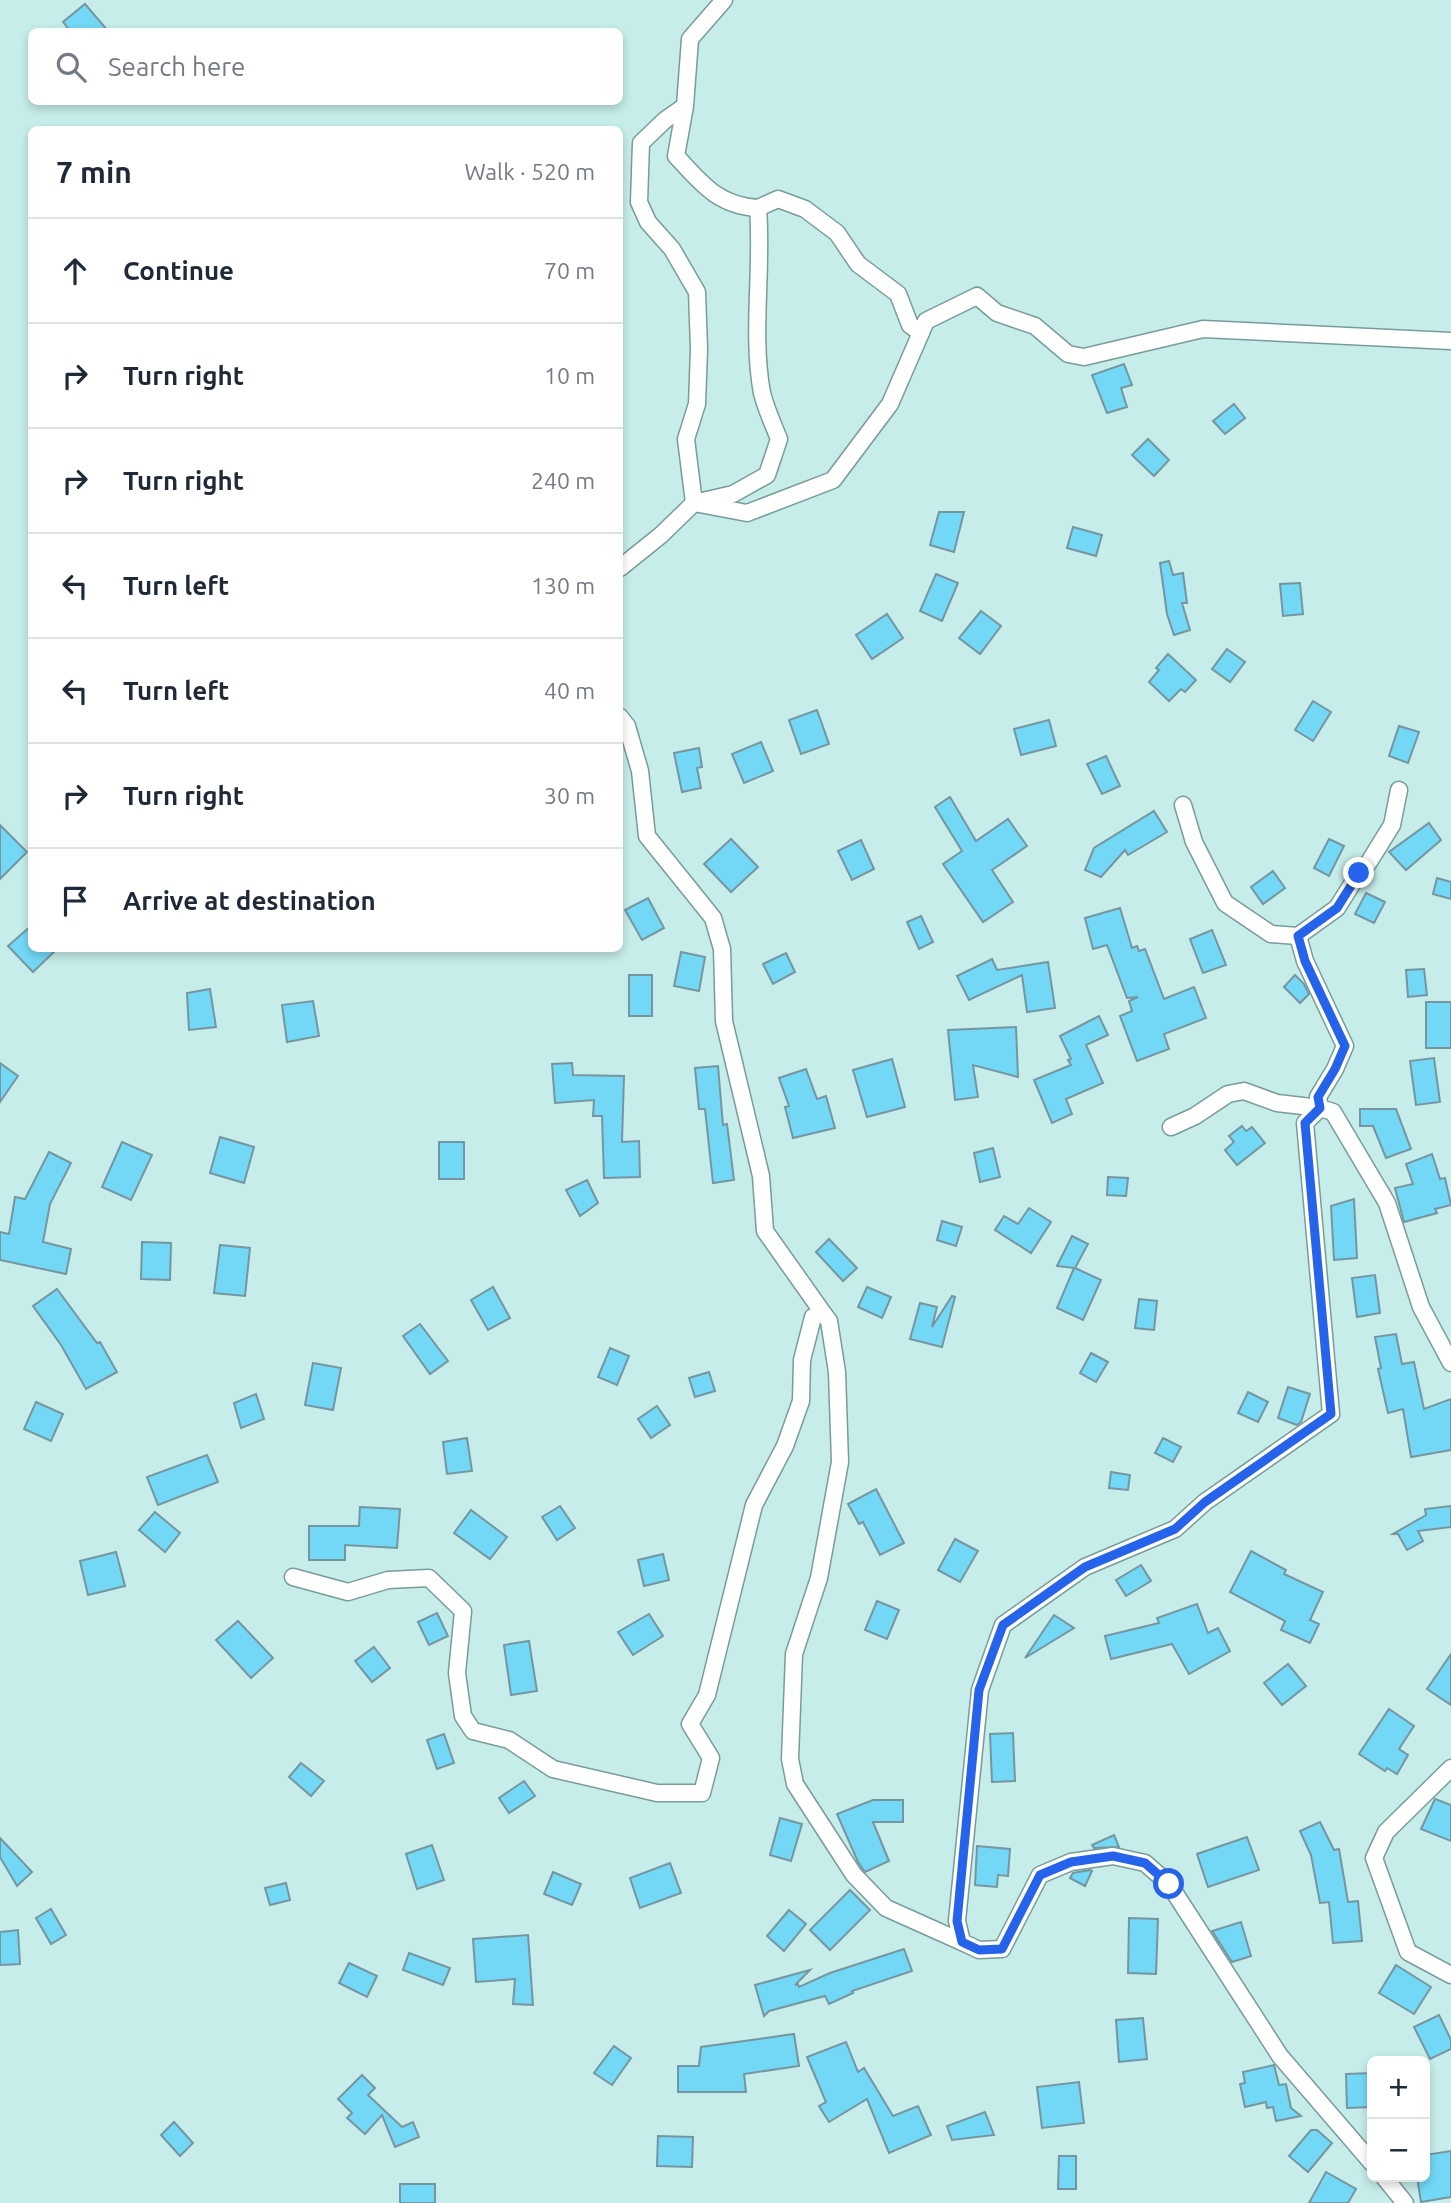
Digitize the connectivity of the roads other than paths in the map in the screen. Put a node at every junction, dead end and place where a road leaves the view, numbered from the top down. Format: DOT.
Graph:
graph roads {
  1 [pos="724,0"];
  2 [pos="685,106"];
  3 [pos="758,208"];
  4 [pos="921,333"];
  5 [pos="1451,341"];
  6 [pos="694,503"];
  7 [pos="623,566"];
  8 [pos="623,721"];
  9 [pos="1399,790"];
  10 [pos="1182,805"];
  11 [pos="1298,936"];
  12 [pos="1320,1108"];
  13 [pos="1171,1126"];
  14 [pos="823,1313"];
  15 [pos="1451,1363"];
  16 [pos="293,1577"];
  17 [pos="1451,1768"];
  18 [pos="962,1942"];
  19 [pos="1451,1975"];
  20 [pos="1367,2157"];
  21 [pos="1388,2182"];
  22 [pos="1405,2203"];
  1 -- 2 [label="street"];
  2 -- 3 [label="street"];
  2 -- 6 [label="street"];
  3 -- 4 [label="street"];
  3 -- 6 [label="street"];
  4 -- 5 [label="street"];
  4 -- 6 [label="street"];
  6 -- 7 [label="street"];
  8 -- 14 [label="street"];
  9 -- 11 [label="street"];
  10 -- 11 [label="street"];
  11 -- 12 [label="street"];
  12 -- 13 [label="street"];
  12 -- 15 [label="street"];
  12 -- 18 [label="street"];
  14 -- 16 [label="street"];
  14 -- 18 [label="street"];
  17 -- 19 [label="street"];
  18 -- 20 [label="street"];
  21 -- 22 [label="street"];
}
